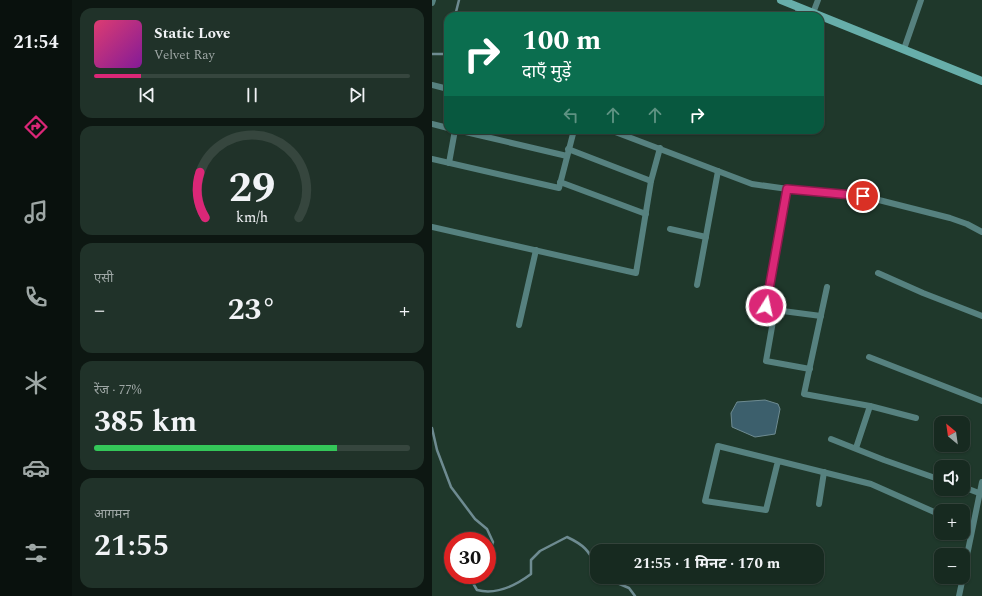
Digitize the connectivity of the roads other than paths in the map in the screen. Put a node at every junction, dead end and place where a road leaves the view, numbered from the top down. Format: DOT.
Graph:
graph roads {
  1 [pos="781,0"];
  2 [pos="818,0"];
  3 [pos="921,0"];
  4 [pos="799,7"];
  5 [pos="798,12"];
  6 [pos="811,12"];
  7 [pos="813,12"];
  8 [pos="824,17"];
  9 [pos="904,50"];
  10 [pos="982,81"];
  11 [pos="432,85"];
  12 [pos="444,88"];
  13 [pos="432,124"];
  14 [pos="444,127"];
  15 [pos="455,134"];
  16 [pos="473,134"];
  17 [pos="573,134"];
  18 [pos="621,134"];
  19 [pos="660,148"];
  20 [pos="568,149"];
  21 [pos="567,156"];
  22 [pos="432,159"];
  23 [pos="449,163"];
  24 [pos="718,171"];
  25 [pos="651,181"];
  26 [pos="560,182"];
  27 [pos="787,189"];
  28 [pos="646,214"];
  29 [pos="432,227"];
  30 [pos="670,229"];
  31 [pos="982,232"];
  32 [pos="706,237"];
  33 [pos="536,250"];
  34 [pos="878,273"];
  35 [pos="697,285"];
  36 [pos="827,287"];
  37 [pos="776,310"];
  38 [pos="821,316"];
  39 [pos="982,316"];
  40 [pos="519,325"];
  41 [pos="869,357"];
  42 [pos="810,369"];
  43 [pos="982,401"];
  44 [pos="870,406"];
  45 [pos="916,418"];
  46 [pos="831,439"];
  47 [pos="856,448"];
  48 [pos="778,461"];
  49 [pos="824,472"];
  50 [pos="934,478"];
  51 [pos="982,482"];
  52 [pos="970,490"];
  53 [pos="979,493"];
  54 [pos="819,504"];
  55 [pos="934,512"];
  56 [pos="972,529"];
  57 [pos="968,548"];
  58 [pos="961,584"];
  59 [pos="959,596"];
  1 -- 4 [label="main road"];
  2 -- 7 [label="street"];
  3 -- 9 [label="street"];
  4 -- 5 [label="street"];
  4 -- 6 [label="main road"];
  8 -- 9 [label="main road"];
  9 -- 10 [label="main road"];
  11 -- 12 [label="street"];
  13 -- 14 [label="street"];
  15 -- 23 [label="street"];
  16 -- 21 [label="street"];
  17 -- 20 [label="street"];
  18 -- 19 [label="street"];
  19 -- 24 [label="street"];
  19 -- 25 [label="street"];
  20 -- 21 [label="street"];
  20 -- 25 [label="street"];
  21 -- 26 [label="street"];
  22 -- 23 [label="street"];
  23 -- 26 [label="street"];
  24 -- 27 [label="street"];
  24 -- 32 [label="street"];
  25 -- 28 [label="street"];
  26 -- 28 [label="street"];
  27 -- 31 [label="street"];
  27 -- 37 [label="street"];
  28 -- 33 [label="street"];
  29 -- 33 [label="street"];
  30 -- 32 [label="street"];
  32 -- 35 [label="street"];
  33 -- 40 [label="street"];
  34 -- 39 [label="street"];
  36 -- 38 [label="street"];
  37 -- 38 [label="street"];
  37 -- 42 [label="street"];
  38 -- 42 [label="street"];
  41 -- 43 [label="street"];
  42 -- 44 [label="street"];
  44 -- 45 [label="street"];
  44 -- 47 [label="street"];
  46 -- 47 [label="street"];
  47 -- 50 [label="street"];
  48 -- 48 [label="street"];
  48 -- 49 [label="street"];
  49 -- 54 [label="street"];
  49 -- 55 [label="street"];
  51 -- 53 [label="street"];
  52 -- 53 [label="street"];
  53 -- 56 [label="street"];
  56 -- 57 [label="street"];
  58 -- 59 [label="street"];
}
